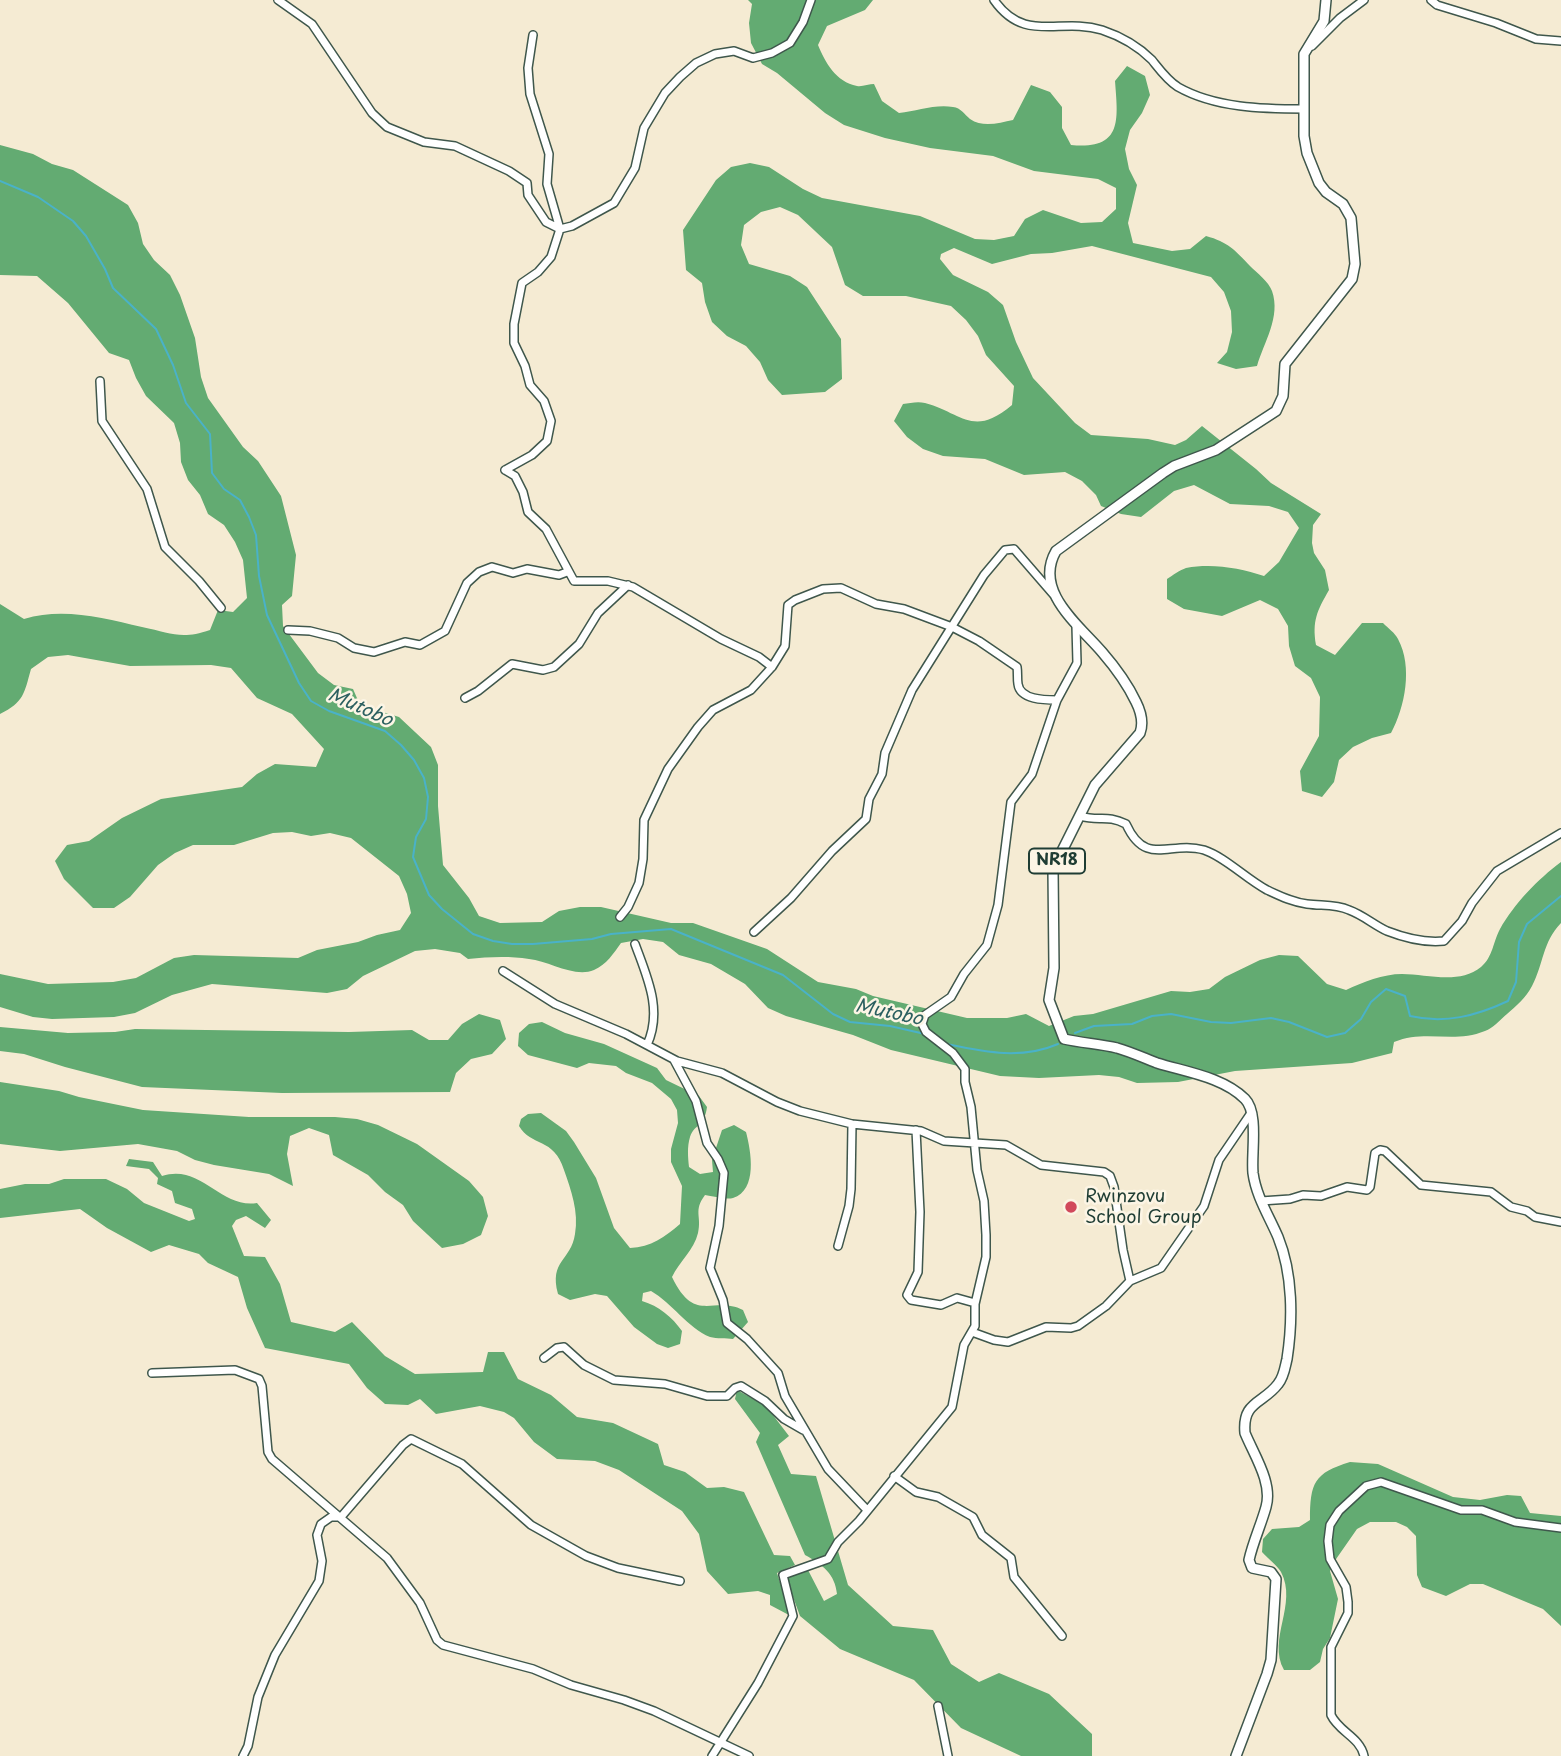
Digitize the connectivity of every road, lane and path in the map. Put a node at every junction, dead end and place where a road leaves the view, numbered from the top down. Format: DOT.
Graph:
graph roads {
  1 [pos="278,0"];
  2 [pos="811,0"];
  3 [pos="994,0"];
  4 [pos="1326,0"];
  5 [pos="1364,0"];
  6 [pos="1431,0"];
  7 [pos="533,35"];
  8 [pos="1561,41"];
  9 [pos="1304,54"];
  10 [pos="1304,108"];
  11 [pos="560,229"];
  12 [pos="100,381"];
  13 [pos="567,572"];
  14 [pos="628,585"];
  15 [pos="1056,598"];
  16 [pos="221,608"];
  17 [pos="1076,625"];
  18 [pos="952,627"];
  19 [pos="288,630"];
  20 [pos="772,667"];
  21 [pos="465,698"];
  22 [pos="1057,700"];
  23 [pos="1080,816"];
  24 [pos="1561,833"];
  25 [pos="620,917"];
  26 [pos="754,932"];
  27 [pos="635,944"];
  28 [pos="503,971"];
  29 [pos="647,1045"];
  30 [pos="673,1059"];
  31 [pos="1251,1113"];
  32 [pos="852,1125"];
  33 [pos="916,1130"];
  34 [pos="974,1142"];
  35 [pos="1261,1201"];
  36 [pos="1561,1222"];
  37 [pos="838,1246"];
  38 [pos="1130,1281"];
  39 [pos="975,1303"];
  40 [pos="972,1332"];
  41 [pos="544,1358"];
  42 [pos="152,1373"];
  43 [pos="806,1432"];
  44 [pos="894,1476"];
  45 [pos="867,1510"];
  46 [pos="341,1517"];
  47 [pos="1561,1528"];
  48 [pos="680,1581"];
  49 [pos="1062,1636"];
  50 [pos="938,1706"];
  51 [pos="719,1744"];
  52 [pos="243,1756"];
  53 [pos="712,1756"];
  54 [pos="749,1756"];
  55 [pos="948,1756"];
  56 [pos="1236,1756"];
  57 [pos="1364,1756"];
  1 -- 11 [label="street"];
  2 -- 11 [label="street"];
  3 -- 10 [label="street"];
  4 -- 9 [label="main road"];
  5 -- 9 [label="street"];
  6 -- 8 [label="street"];
  7 -- 11 [label="street"];
  9 -- 10 [label="main road"];
  10 -- 15 [label="main road"];
  11 -- 13 [label="street"];
  12 -- 16 [label="street"];
  13 -- 14 [label="street"];
  13 -- 19 [label="street"];
  14 -- 20 [label="street"];
  14 -- 21 [label="street"];
  15 -- 17 [label="main road, NR18"];
  15 -- 18 [label="street"];
  17 -- 22 [label="street"];
  17 -- 23 [label="main road, NR18"];
  18 -- 20 [label="street"];
  18 -- 22 [label="street"];
  18 -- 26 [label="street"];
  20 -- 25 [label="street"];
  22 -- 34 [label="street"];
  23 -- 24 [label="street"];
  23 -- 31 [label="main road, NR18"];
  27 -- 29 [label="street"];
  28 -- 29 [label="street"];
  29 -- 30 [label="street"];
  30 -- 32 [label="street"];
  30 -- 43 [label="street"];
  31 -- 35 [label="main road"];
  31 -- 38 [label="street"];
  32 -- 33 [label="street"];
  32 -- 37 [label="street"];
  33 -- 34 [label="street"];
  33 -- 39 [label="street"];
  34 -- 38 [label="street"];
  34 -- 39 [label="street"];
  35 -- 36 [label="street"];
  35 -- 56 [label="main road"];
  38 -- 40 [label="street"];
  39 -- 40 [label="street"];
  40 -- 44 [label="street"];
  41 -- 43 [label="street"];
  42 -- 46 [label="street"];
  43 -- 45 [label="street"];
  44 -- 45 [label="street"];
  44 -- 49 [label="street"];
  45 -- 51 [label="street"];
  46 -- 48 [label="street"];
  46 -- 51 [label="street"];
  46 -- 52 [label="street"];
  47 -- 57 [label="street"];
  50 -- 55 [label="street"];
  51 -- 53 [label="street"];
  51 -- 54 [label="street"];
}
